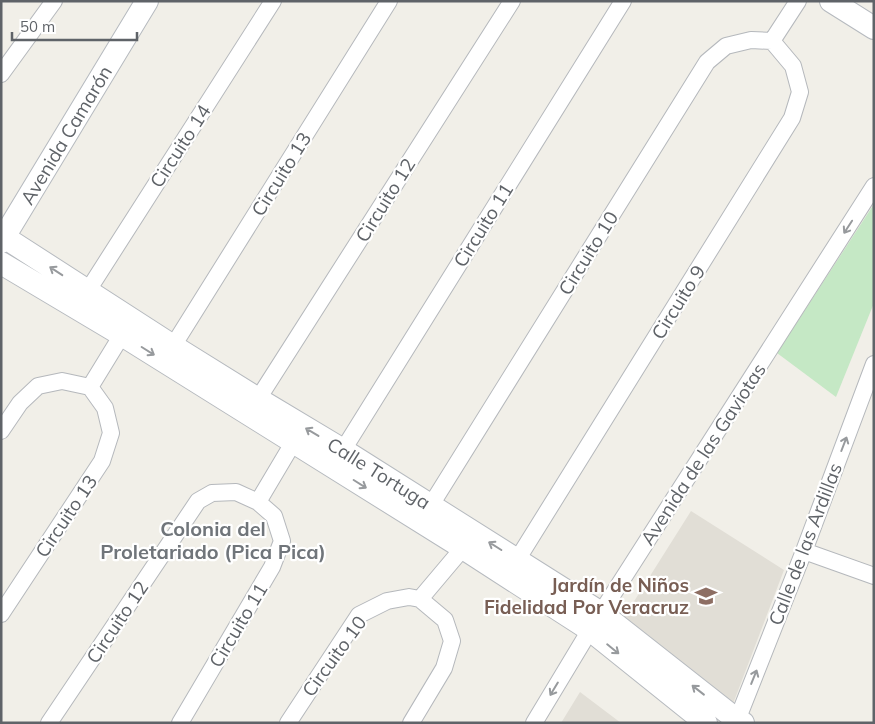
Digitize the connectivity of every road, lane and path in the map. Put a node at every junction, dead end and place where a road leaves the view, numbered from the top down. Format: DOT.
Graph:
graph roads {
  1 [pos="54,1"];
  2 [pos="147,1"];
  3 [pos="273,1"];
  4 [pos="388,1"];
  5 [pos="512,1"];
  6 [pos="623,1"];
  7 [pos="798,1"];
  8 [pos="831,1"];
  9 [pos="874,28"];
  10 [pos="772,41"];
  11 [pos="1,74"];
  12 [pos="874,186"];
  13 [pos="2,238"];
  14 [pos="1,263"];
  15 [pos="87,292"];
  16 [pos="127,327"];
  17 [pos="173,346"];
  18 [pos="872,372"];
  19 [pos="90,387"];
  20 [pos="258,399"];
  21 [pos="1,431"];
  22 [pos="293,443"];
  23 [pos="343,450"];
  24 [pos="258,502"];
  25 [pos="431,505"];
  26 [pos="467,540"];
  27 [pos="804,551"];
  28 [pos="517,560"];
  29 [pos="874,576"];
  30 [pos="420,599"];
  31 [pos="1,614"];
  32 [pos="595,622"];
  33 [pos="738,722"];
  34 [pos="49,723"];
  35 [pos="180,723"];
  36 [pos="288,723"];
  37 [pos="411,723"];
  38 [pos="534,723"];
  39 [pos="706,723"];
  1 -- 11 [label="street"];
  2 -- 13 [label="street, Avenida Camarón"];
  3 -- 15 [label="street, Circuito 14"];
  4 -- 17 [label="street, Circuito 13"];
  5 -- 20 [label="street, Circuito 12"];
  6 -- 23 [label="street, Circuito 11"];
  7 -- 10 [label="street"];
  8 -- 9 [label="street"];
  10 -- 25 [label="street, Circuito 10"];
  10 -- 28 [label="street, Circuito 9"];
  12 -- 32 [label="street, Avenida de las Gaviotas, one-way"];
  15 -- 13 [label="street, Calle Tortuga, one-way"];
  14 -- 16 [label="street, Calle Tortuga"];
  15 -- 16 [label="street, Calle Tortuga"];
  16 -- 17 [label="street, Calle Tortuga"];
  16 -- 19 [label="street"];
  16 -- 22 [label="street, Calle Tortuga, one-way"];
  17 -- 20 [label="street, Calle Tortuga"];
  27 -- 18 [label="street, Calle de las Ardillas, one-way"];
  19 -- 21 [label="street"];
  19 -- 31 [label="street, Circuito 13"];
  23 -- 20 [label="street, Calle Tortuga, one-way"];
  22 -- 24 [label="street"];
  22 -- 26 [label="street, Calle Tortuga, one-way"];
  23 -- 25 [label="street, Calle Tortuga"];
  24 -- 34 [label="street, Circuito 12"];
  24 -- 35 [label="street, Circuito 11"];
  25 -- 26 [label="street, Calle Tortuga"];
  28 -- 26 [label="street, Calle Tortuga, one-way"];
  26 -- 30 [label="street"];
  26 -- 32 [label="street, Calle Tortuga"];
  27 -- 29 [label="street"];
  33 -- 27 [label="street, Calle de las Ardillas, one-way"];
  28 -- 32 [label="street, Calle Tortuga"];
  30 -- 36 [label="street, Circuito 10"];
  30 -- 37 [label="street"];
  33 -- 32 [label="street, Calle Tortuga, one-way"];
  32 -- 38 [label="street, Avenida de las Gaviotas, one-way"];
  32 -- 39 [label="street, Calle Tortuga, one-way"];
}
